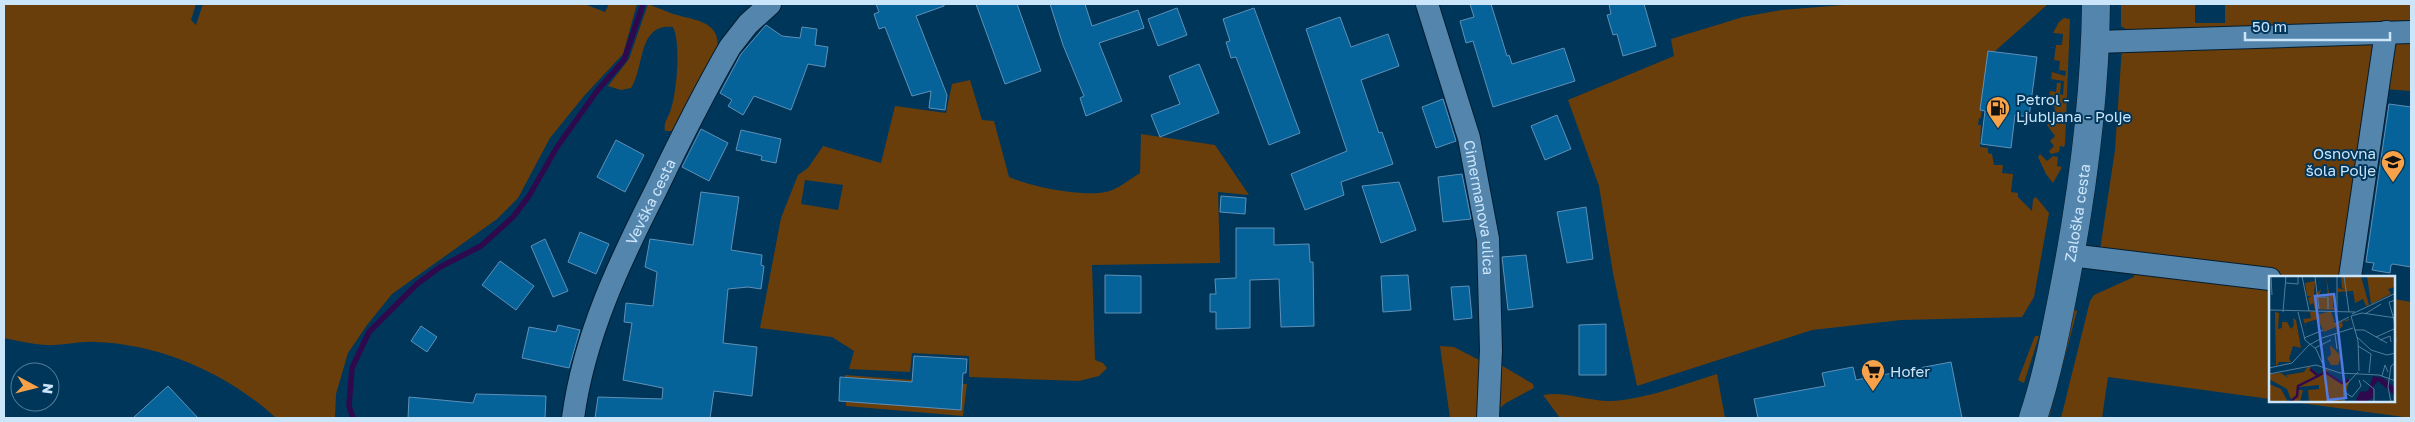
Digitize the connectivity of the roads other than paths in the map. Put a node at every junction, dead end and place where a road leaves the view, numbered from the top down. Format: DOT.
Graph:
graph roads {
  1 [pos="769,4"];
  2 [pos="1426,4"];
  3 [pos="2096,4"];
  4 [pos="2386,32"];
  5 [pos="2411,32"];
  6 [pos="2096,42"];
  7 [pos="2070,255"];
  8 [pos="2350,276"];
  9 [pos="2269,279"];
  10 [pos="572,418"];
  11 [pos="1488,418"];
  12 [pos="2033,418"];
  1 -- 10 [label="street, Vevška cesta"];
  2 -- 11 [label="street, Cimermanova ulica"];
  3 -- 6 [label="main road, Zaloška cesta"];
  4 -- 5 [label="street"];
  4 -- 6 [label="street"];
  4 -- 8 [label="street"];
  6 -- 7 [label="main road, Zaloška cesta"];
  7 -- 9 [label="street"];
  7 -- 12 [label="main road, Zaloška cesta"];
}
